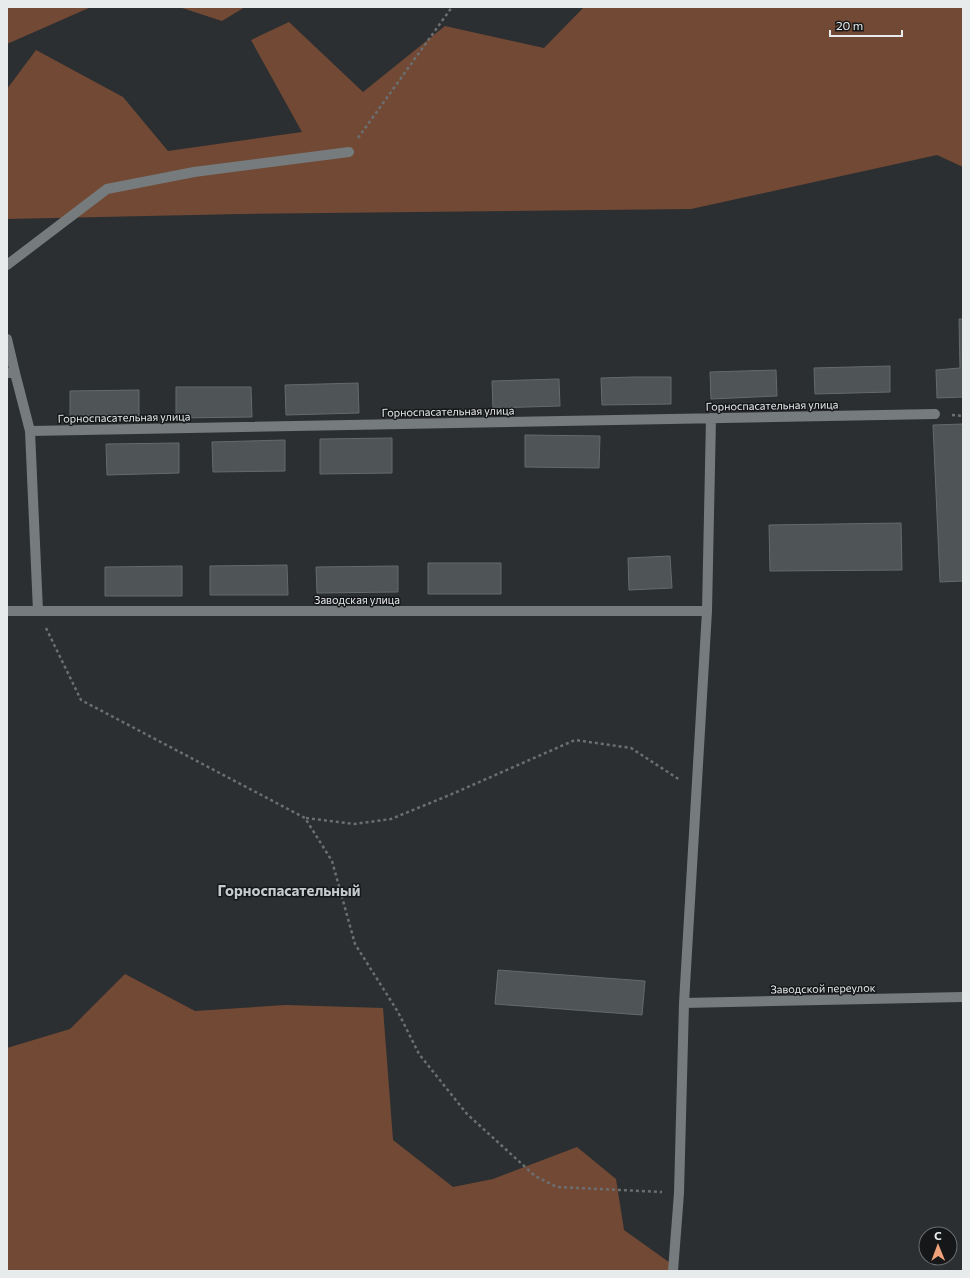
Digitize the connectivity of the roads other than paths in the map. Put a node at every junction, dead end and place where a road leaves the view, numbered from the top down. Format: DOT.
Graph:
graph roads {
  1 [pos="349,152"];
  2 [pos="7,266"];
  3 [pos="7,339"];
  4 [pos="11,373"];
  5 [pos="936,414"];
  6 [pos="710,418"];
  7 [pos="30,431"];
  8 [pos="7,611"];
  9 [pos="38,611"];
  10 [pos="707,611"];
  11 [pos="963,997"];
  12 [pos="684,1003"];
  13 [pos="673,1271"];
  1 -- 2 [label="street"];
  3 -- 4 [label="street"];
  4 -- 7 [label="street"];
  5 -- 6 [label="street, Горноспасательная улица"];
  6 -- 7 [label="street, Горноспасательная улица"];
  6 -- 10 [label="street"];
  7 -- 9 [label="street"];
  8 -- 9 [label="street, Заводская улица"];
  9 -- 10 [label="street, Заводская улица"];
  10 -- 12 [label="street"];
  11 -- 12 [label="street, Заводской переулок"];
  12 -- 13 [label="street"];
}
